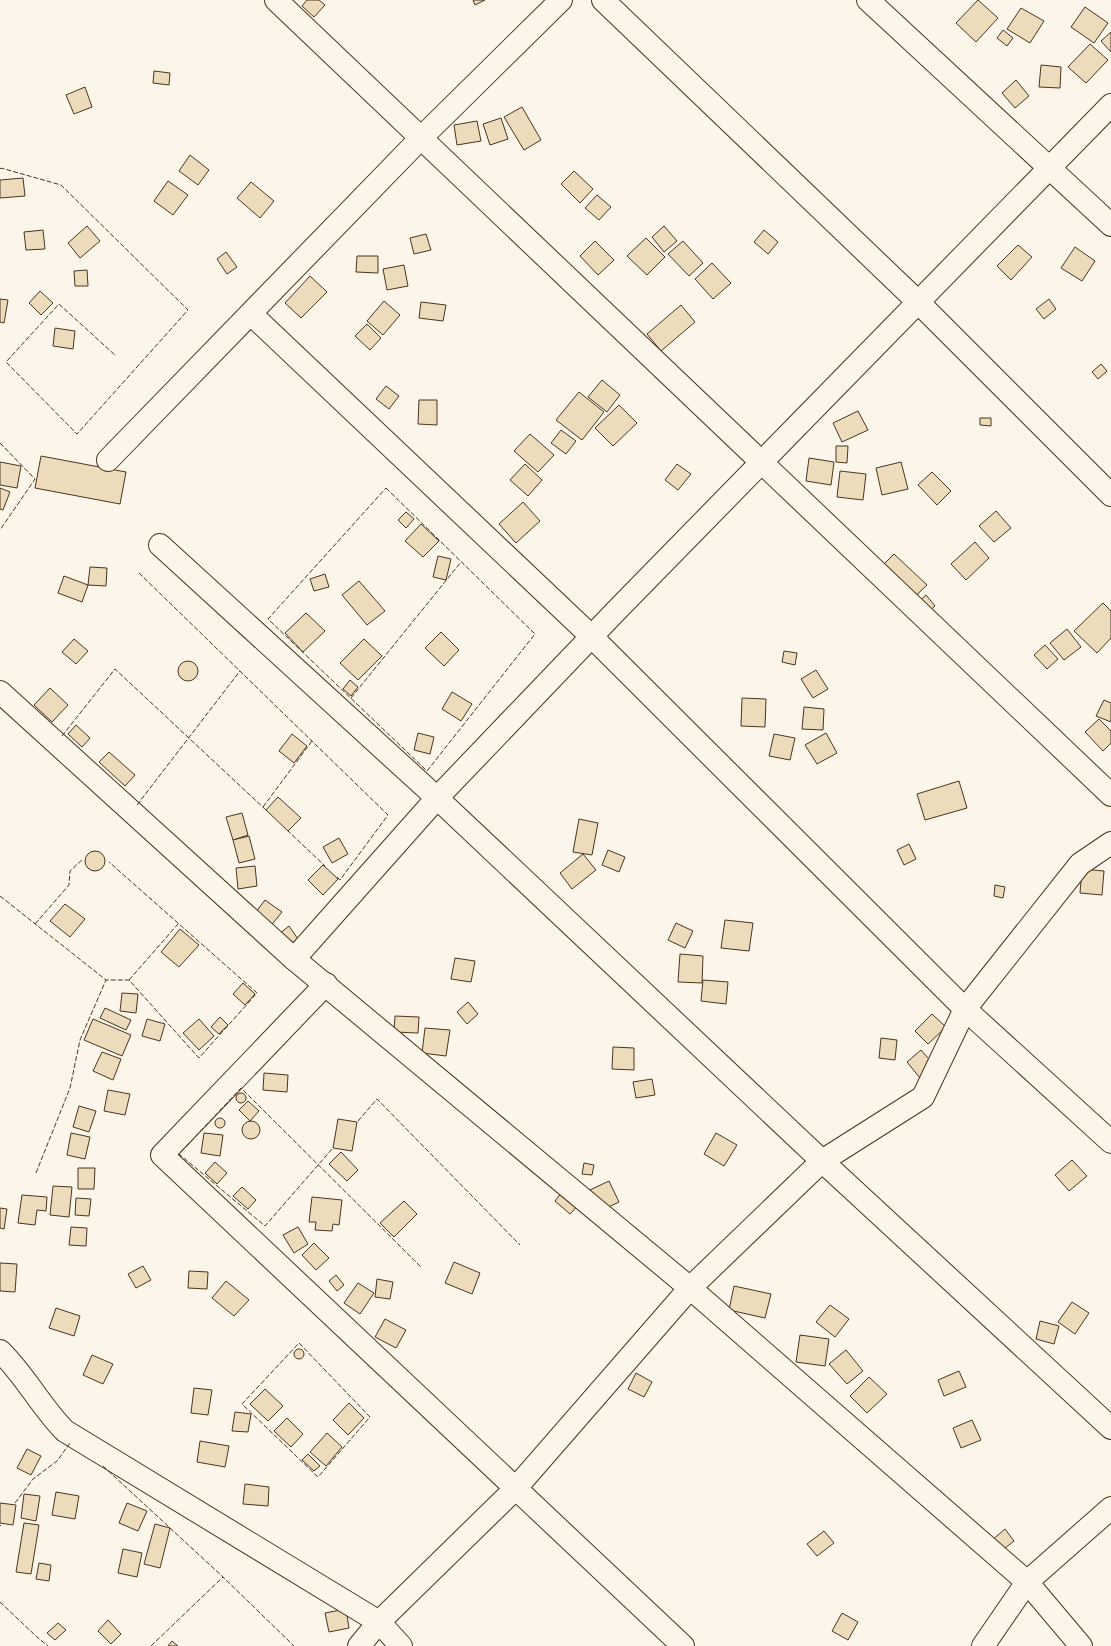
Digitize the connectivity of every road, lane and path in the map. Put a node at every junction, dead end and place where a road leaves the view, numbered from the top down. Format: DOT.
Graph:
graph roads {
  1 [pos="276,0"];
  2 [pos="561,0"];
  3 [pos="603,0"];
  4 [pos="868,0"];
  5 [pos="1111,105"];
  6 [pos="421,138"];
  7 [pos="1049,168"];
  8 [pos="1111,225"];
  9 [pos="918,302"];
  10 [pos="251,314"];
  11 [pos="108,460"];
  12 [pos="762,462"];
  13 [pos="1111,495"];
  14 [pos="160,545"];
  15 [pos="591,636"];
  16 [pos="0,692"];
  17 [pos="1111,795"];
  18 [pos="437,798"];
  19 [pos="1111,843"];
  20 [pos="294,959"];
  21 [pos="326,984"];
  22 [pos="965,1009"];
  23 [pos="1111,1142"];
  24 [pos="822,1161"];
  25 [pos="690,1288"];
  26 [pos="0,1351"];
  27 [pos="1111,1428"];
  28 [pos="515,1489"];
  29 [pos="1111,1508"];
  30 [pos="1027,1582"];
  31 [pos="379,1622"];
  32 [pos="359,1646"];
  33 [pos="401,1646"];
  34 [pos="683,1646"];
  35 [pos="982,1646"];
  36 [pos="1081,1646"];
  1 -- 6 [label="street"];
  2 -- 6 [label="street"];
  3 -- 9 [label="street"];
  4 -- 7 [label="street"];
  5 -- 7 [label="street"];
  6 -- 10 [label="street"];
  6 -- 12 [label="street"];
  7 -- 8 [label="street"];
  7 -- 9 [label="street"];
  9 -- 12 [label="street"];
  9 -- 13 [label="street"];
  10 -- 11 [label="street"];
  10 -- 15 [label="street"];
  12 -- 15 [label="street"];
  12 -- 17 [label="street"];
  14 -- 18 [label="street"];
  15 -- 18 [label="street"];
  15 -- 22 [label="street"];
  16 -- 20 [label="street"];
  18 -- 20 [label="street"];
  18 -- 24 [label="street"];
  19 -- 22 [label="street"];
  20 -- 21 [label="street"];
  21 -- 25 [label="street"];
  21 -- 28 [label="street"];
  22 -- 23 [label="street"];
  22 -- 24 [label="street"];
  24 -- 25 [label="street"];
  24 -- 27 [label="street"];
  25 -- 28 [label="street"];
  25 -- 30 [label="street"];
  26 -- 31 [label="street"];
  28 -- 31 [label="street"];
  28 -- 34 [label="street"];
  29 -- 30 [label="street"];
  30 -- 35 [label="street"];
  30 -- 36 [label="street"];
  31 -- 32 [label="street"];
  31 -- 33 [label="street"];
}
